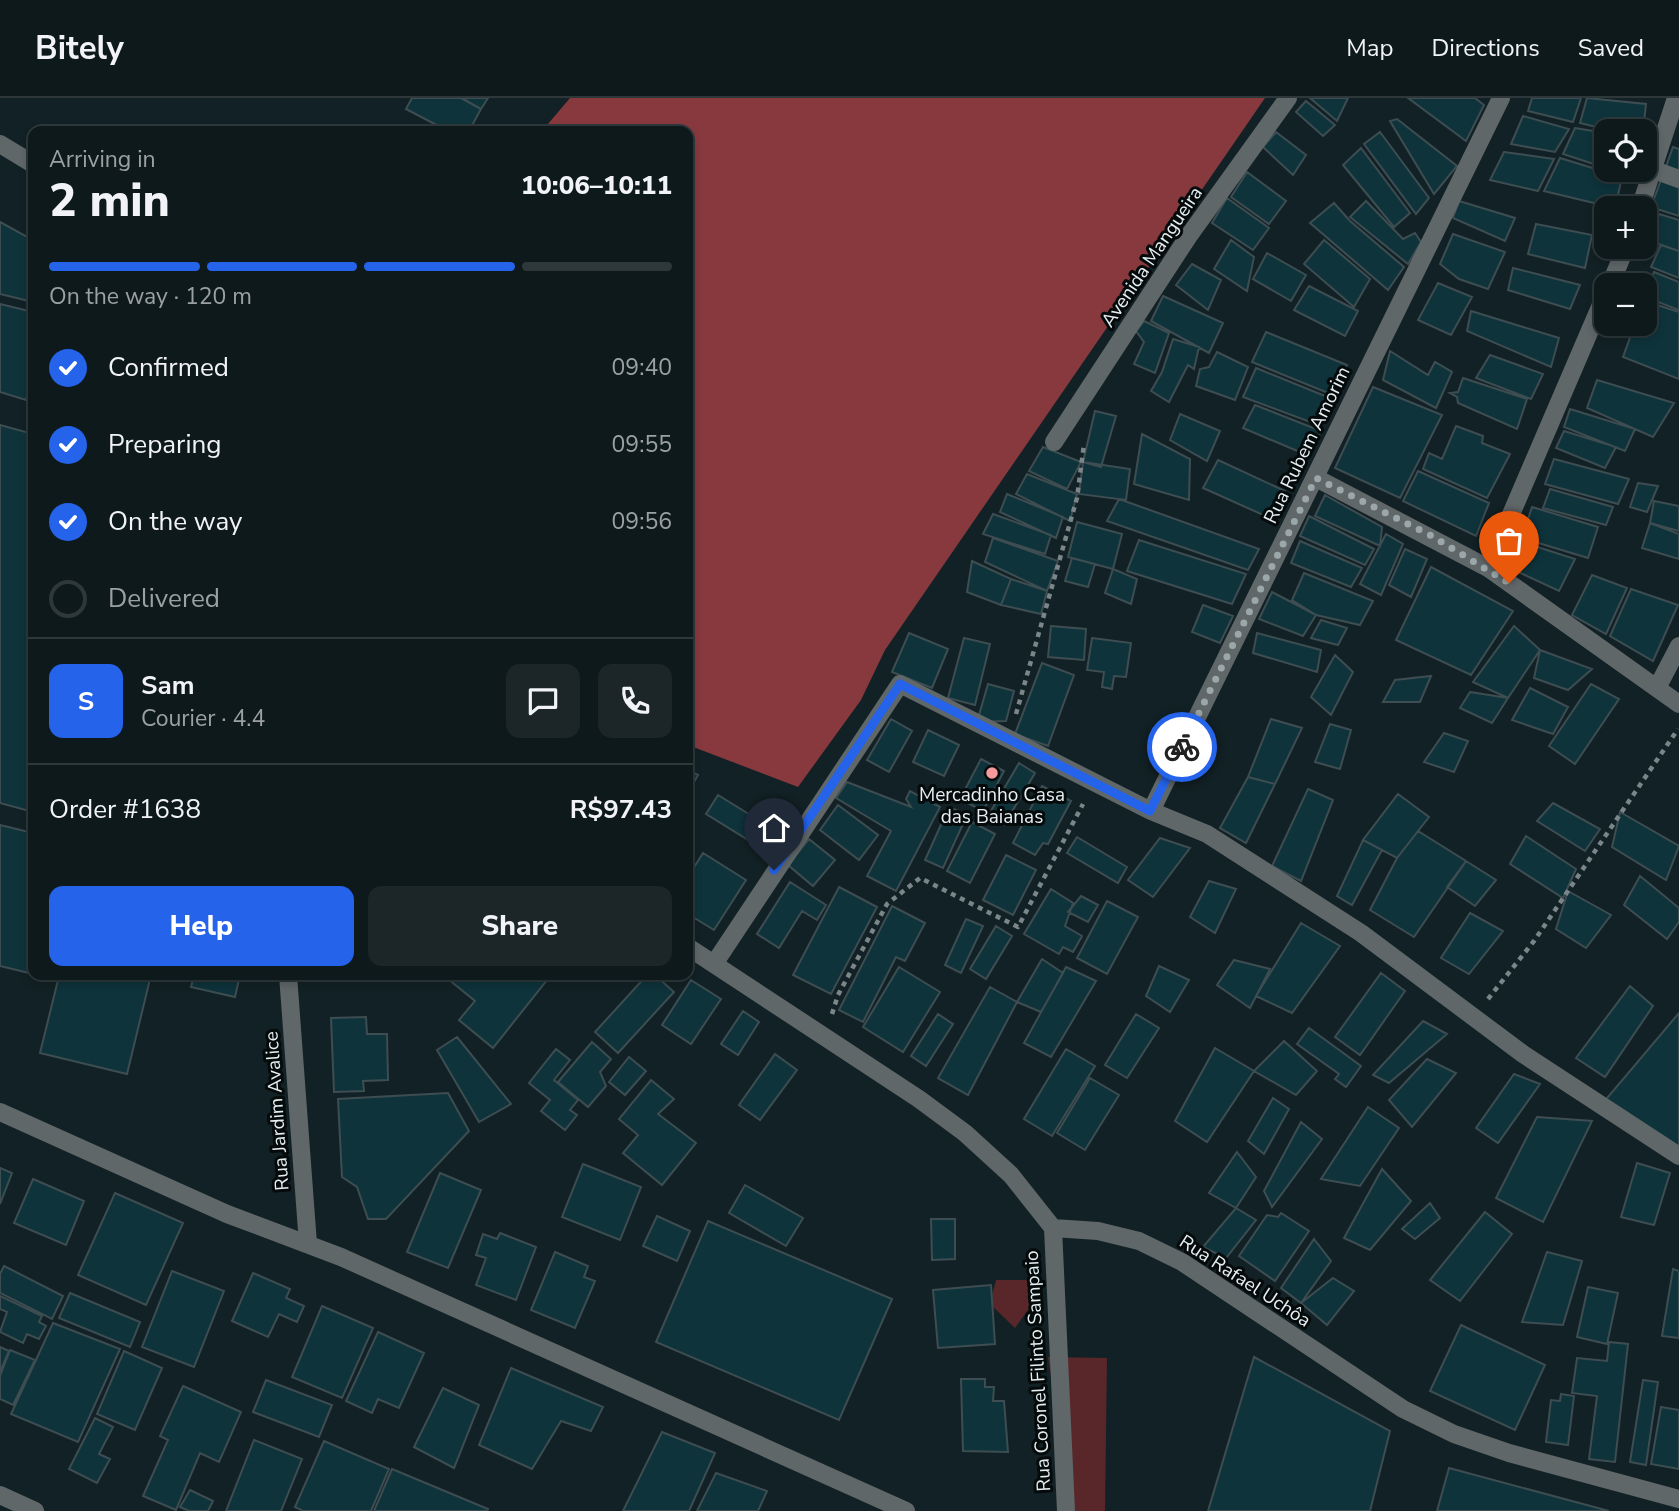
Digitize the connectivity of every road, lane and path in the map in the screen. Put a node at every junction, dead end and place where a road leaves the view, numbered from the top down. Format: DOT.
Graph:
graph roads {
  1 [pos="1288,98"];
  2 [pos="1501,98"];
  3 [pos="1676,98"];
  4 [pos="0,144"];
  5 [pos="1657,160"];
  6 [pos="28,161"];
  7 [pos="1657,171"];
  8 [pos="1679,179"];
  9 [pos="1594,321"];
  10 [pos="1084,436"];
  11 [pos="1054,442"];
  12 [pos="1316,478"];
  13 [pos="1488,568"];
  14 [pos="1679,646"];
  15 [pos="1657,688"];
  16 [pos="1679,704"];
  17 [pos="1679,728"];
  18 [pos="1009,738"];
  19 [pos="1095,781"];
  20 [pos="1150,811"];
  21 [pos="693,950"];
  22 [pos="713,964"];
  23 [pos="288,980"];
  24 [pos="1472,1018"];
  25 [pos="834,1042"];
  26 [pos="0,1112"];
  27 [pos="1679,1156"];
  28 [pos="1053,1228"];
  29 [pos="308,1244"];
  30 [pos="0,1495"];
  31 [pos="1679,1499"];
  32 [pos="35,1511"];
  33 [pos="906,1511"];
  34 [pos="1066,1511"];
  1 -- 11 [label="street, Avenida Mangueira"];
  2 -- 12 [label="street, Rua Rubem Amorim"];
  3 -- 5 [label="street"];
  4 -- 6 [label="street"];
  7 -- 8 [label="street"];
  9 -- 13 [label="street"];
  10 -- 18 [label="path"];
  12 -- 13 [label="street"];
  12 -- 20 [label="street, Rua Rubem Amorim"];
  13 -- 15 [label="street"];
  14 -- 15 [label="street"];
  15 -- 16 [label="street"];
  17 -- 24 [label="path"];
  18 -- 19 [label="street"];
  18 -- 22 [label="street"];
  19 -- 20 [label="street"];
  19 -- 25 [label="path"];
  20 -- 24 [label="street"];
  21 -- 22 [label="street"];
  22 -- 25 [label="street"];
  23 -- 29 [label="street, Rua Jardim Avalice"];
  24 -- 27 [label="street"];
  25 -- 28 [label="street"];
  26 -- 29 [label="street"];
  28 -- 31 [label="street, Rua Rafael Uchôa"];
  28 -- 34 [label="street, Rua Coronel Filinto Sampaio"];
  29 -- 33 [label="street"];
  30 -- 32 [label="street"];
}
